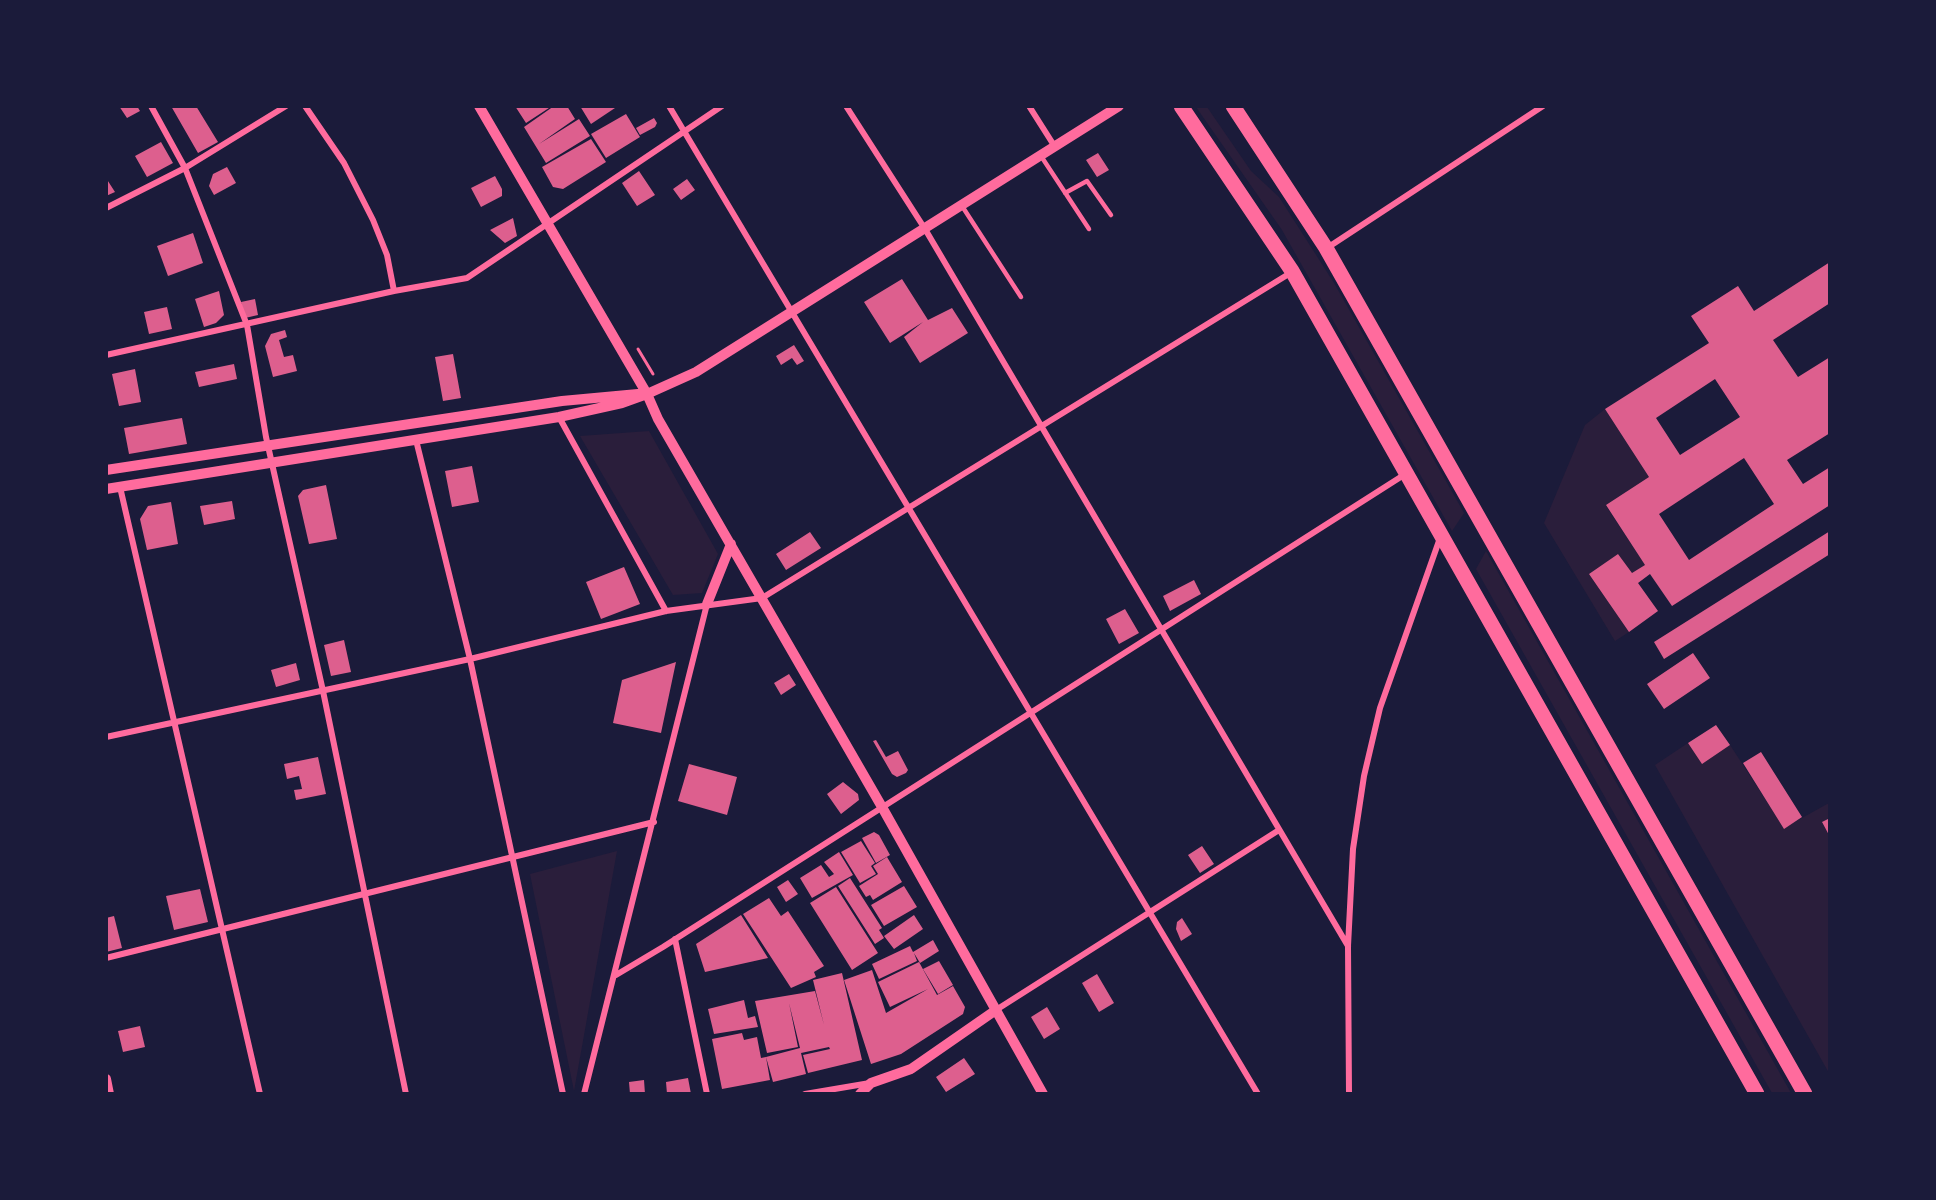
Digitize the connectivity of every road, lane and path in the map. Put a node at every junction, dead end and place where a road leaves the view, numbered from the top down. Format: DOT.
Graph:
graph roads {
  1 [pos="151,106"];
  2 [pos="286,106"];
  3 [pos="304,106"];
  4 [pos="479,106"];
  5 [pos="669,106"];
  6 [pos="722,106"];
  7 [pos="846,106"];
  8 [pos="1029,106"];
  9 [pos="1119,106"];
  10 [pos="1181,106"];
  11 [pos="1233,106"];
  12 [pos="1543,106"];
  13 [pos="684,131"];
  14 [pos="1055,147"];
  15 [pos="1041,156"];
  16 [pos="185,168"];
  17 [pos="1065,193"];
  18 [pos="962,206"];
  19 [pos="106,208"];
  20 [pos="1111,215"];
  21 [pos="549,224"];
  22 [pos="925,229"];
  23 [pos="1089,229"];
  24 [pos="1326,248"];
  25 [pos="1292,271"];
  26 [pos="394,291"];
  27 [pos="1021,297"];
  28 [pos="790,312"];
  29 [pos="247,325"];
  30 [pos="106,355"];
  31 [pos="647,394"];
  32 [pos="559,417"];
  33 [pos="1041,426"];
  34 [pos="416,440"];
  35 [pos="268,446"];
  36 [pos="272,463"];
  37 [pos="106,470"];
  38 [pos="1407,473"];
  39 [pos="120,487"];
  40 [pos="106,489"];
  41 [pos="908,508"];
  42 [pos="1441,535"];
  43 [pos="731,544"];
  44 [pos="762,598"];
  45 [pos="707,604"];
  46 [pos="666,611"];
  47 [pos="1161,630"];
  48 [pos="470,659"];
  49 [pos="323,691"];
  50 [pos="1032,711"];
  51 [pos="174,721"];
  52 [pos="106,737"];
  53 [pos="882,807"];
  54 [pos="654,822"];
  55 [pos="1279,830"];
  56 [pos="514,857"];
  57 [pos="364,892"];
  58 [pos="1152,912"];
  59 [pos="222,927"];
  60 [pos="675,939"];
  61 [pos="1348,946"];
  62 [pos="106,958"];
  63 [pos="616,975"];
  64 [pos="996,1010"];
  65 [pos="106,1079"];
  66 [pos="872,1083"];
  67 [pos="109,1094"];
  68 [pos="260,1094"];
  69 [pos="406,1094"];
  70 [pos="563,1094"];
  71 [pos="584,1094"];
  72 [pos="707,1094"];
  73 [pos="805,1094"];
  74 [pos="860,1094"];
  75 [pos="1043,1094"];
  76 [pos="1258,1094"];
  77 [pos="1349,1094"];
  78 [pos="1757,1094"];
  79 [pos="1805,1094"];
  1 -- 16 [label="street"];
  2 -- 16 [label="street"];
  3 -- 26 [label="street"];
  4 -- 21 [label="street"];
  5 -- 13 [label="street"];
  6 -- 13 [label="street"];
  7 -- 22 [label="street"];
  8 -- 14 [label="street"];
  9 -- 14 [label="street"];
  10 -- 25 [label="main road"];
  11 -- 24 [label="main road"];
  12 -- 24 [label="street"];
  13 -- 21 [label="street"];
  13 -- 28 [label="street"];
  14 -- 15 [label="street"];
  15 -- 17 [label="lane"];
  15 -- 18 [label="street"];
  16 -- 19 [label="street"];
  16 -- 29 [label="street"];
  17 -- 20 [label="lane"];
  17 -- 23 [label="lane"];
  18 -- 22 [label="street"];
  18 -- 27 [label="lane"];
  21 -- 26 [label="street"];
  21 -- 31 [label="street"];
  22 -- 28 [label="street"];
  22 -- 33 [label="street"];
  24 -- 79 [label="main road"];
  25 -- 33 [label="street"];
  25 -- 38 [label="main road"];
  26 -- 29 [label="street"];
  28 -- 31 [label="street"];
  28 -- 41 [label="street"];
  29 -- 30 [label="street"];
  29 -- 35 [label="street"];
  31 -- 32 [label="street"];
  31 -- 35 [label="street"];
  31 -- 43 [label="street"];
  32 -- 34 [label="street"];
  32 -- 46 [label="street"];
  33 -- 41 [label="street"];
  33 -- 47 [label="street"];
  34 -- 36 [label="street"];
  34 -- 48 [label="street"];
  35 -- 36 [label="street"];
  35 -- 37 [label="street"];
  36 -- 39 [label="street"];
  36 -- 49 [label="street"];
  38 -- 42 [label="main road"];
  38 -- 47 [label="street"];
  39 -- 40 [label="street"];
  39 -- 51 [label="street"];
  41 -- 44 [label="street"];
  41 -- 50 [label="street"];
  42 -- 61 [label="street"];
  42 -- 78 [label="main road"];
  43 -- 44 [label="street"];
  43 -- 45 [label="street"];
  44 -- 45 [label="street"];
  44 -- 53 [label="street"];
  45 -- 46 [label="street"];
  45 -- 54 [label="street"];
  46 -- 48 [label="street"];
  47 -- 50 [label="street"];
  47 -- 55 [label="street"];
  48 -- 49 [label="street"];
  48 -- 56 [label="street"];
  49 -- 51 [label="street"];
  49 -- 57 [label="street"];
  50 -- 53 [label="street"];
  50 -- 58 [label="street"];
  51 -- 52 [label="street"];
  51 -- 59 [label="street"];
  53 -- 60 [label="street"];
  53 -- 64 [label="street"];
  54 -- 56 [label="street"];
  54 -- 63 [label="street"];
  55 -- 58 [label="street"];
  55 -- 61 [label="street"];
  56 -- 57 [label="street"];
  56 -- 70 [label="street"];
  57 -- 59 [label="street"];
  57 -- 69 [label="street"];
  58 -- 64 [label="street"];
  58 -- 76 [label="street"];
  59 -- 62 [label="street"];
  59 -- 68 [label="street"];
  60 -- 63 [label="street"];
  60 -- 72 [label="street"];
  61 -- 77 [label="street"];
  63 -- 71 [label="street"];
  64 -- 66 [label="street"];
  64 -- 75 [label="street"];
  65 -- 67 [label="street"];
  66 -- 73 [label="street"];
  66 -- 74 [label="street"];
}
